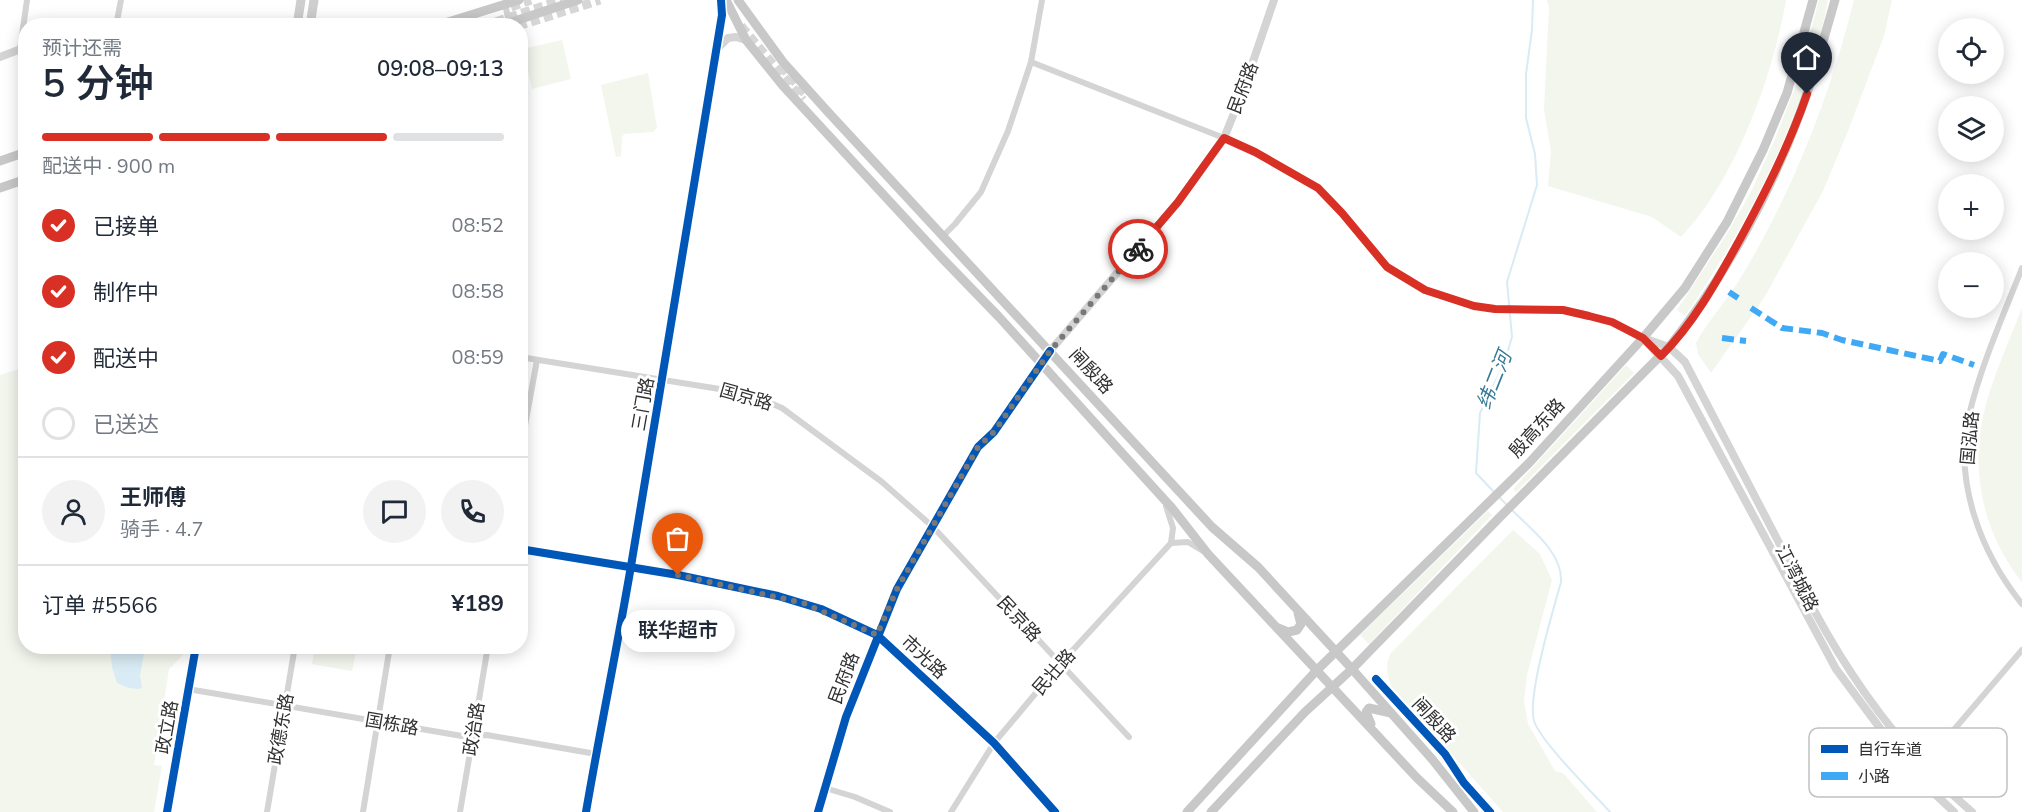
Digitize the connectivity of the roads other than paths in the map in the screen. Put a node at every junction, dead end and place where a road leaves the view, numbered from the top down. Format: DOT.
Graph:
graph roads {
  1 [pos="27,0"];
  2 [pos="121,0"];
  3 [pos="302,0"];
  4 [pos="314,0"];
  5 [pos="519,0"];
  6 [pos="578,0"];
  7 [pos="722,0"];
  8 [pos="740,0"];
  9 [pos="1042,0"];
  10 [pos="1274,0"];
  11 [pos="1813,0"];
  12 [pos="1835,0"];
  13 [pos="505,2"];
  14 [pos="26,18"];
  15 [pos="117,18"];
  16 [pos="299,18"];
  17 [pos="311,18"];
  18 [pos="458,18"];
  19 [pos="505,18"];
  20 [pos="523,18"];
  21 [pos="746,40"];
  22 [pos="18,50"];
  23 [pos="716,50"];
  24 [pos="0,57"];
  25 [pos="1031,62"];
  26 [pos="1224,138"];
  27 [pos="18,155"];
  28 [pos="18,159"];
  29 [pos="0,162"];
  30 [pos="18,182"];
  31 [pos="0,188"];
  32 [pos="914,204"];
  33 [pos="943,236"];
  34 [pos="940,257"];
  35 [pos="2022,268"];
  36 [pos="1000,297"];
  37 [pos="999,317"];
  38 [pos="1643,338"];
  39 [pos="1669,347"];
  40 [pos="1050,351"];
  41 [pos="1661,356"];
  42 [pos="528,358"];
  43 [pos="537,360"];
  44 [pos="1041,364"];
  45 [pos="662,379"];
  46 [pos="1092,396"];
  47 [pos="528,409"];
  48 [pos="1085,413"];
  49 [pos="1161,496"];
  50 [pos="933,527"];
  51 [pos="1171,543"];
  52 [pos="528,550"];
  53 [pos="1208,554"];
  54 [pos="631,567"];
  55 [pos="2022,604"];
  56 [pos="1295,608"];
  57 [pos="1275,627"];
  58 [pos="877,635"];
  59 [pos="2022,650"];
  60 [pos="1335,651"];
  61 [pos="195,654"];
  62 [pos="294,654"];
  63 [pos="389,654"];
  64 [pos="487,654"];
  65 [pos="1061,663"];
  66 [pos="1352,669"];
  67 [pos="1316,671"];
  68 [pos="1332,688"];
  69 [pos="188,689"];
  70 [pos="285,704"];
  71 [pos="1393,714"];
  72 [pos="377,721"];
  73 [pos="1880,728"];
  74 [pos="1893,728"];
  75 [pos="1956,728"];
  76 [pos="473,735"];
  77 [pos="1129,737"];
  78 [pos="1380,737"];
  79 [pos="994,743"];
  80 [pos="596,754"];
  81 [pos="825,788"];
  82 [pos="1938,797"];
  83 [pos="1954,797"];
  84 [pos="167,812"];
  85 [pos="267,812"];
  86 [pos="363,812"];
  87 [pos="460,812"];
  88 [pos="586,812"];
  89 [pos="818,812"];
  90 [pos="890,812"];
  91 [pos="951,812"];
  92 [pos="1055,812"];
  93 [pos="1187,812"];
  94 [pos="1211,812"];
  95 [pos="1453,812"];
  96 [pos="1474,812"];
  97 [pos="1954,812"];
  98 [pos="1972,812"];
  1 -- 14 [label="street"];
  2 -- 15 [label="street"];
  3 -- 16 [label="main road"];
  4 -- 17 [label="main road"];
  5 -- 13 [label="main road"];
  6 -- 20 [label="main road"];
  7 -- 21 [label="main road, 闸殷路"];
  7 -- 23 [label="street, 三门路"];
  8 -- 32 [label="main road, 闸殷路"];
  9 -- 25 [label="street"];
  10 -- 26 [label="street, 民府路"];
  11 -- 38 [label="main road, 殷高东路"];
  12 -- 39 [label="main road, 殷高东路"];
  13 -- 18 [label="main road"];
  13 -- 19 [label="street"];
  21 -- 23 [label="street"];
  21 -- 34 [label="main road, 闸殷路"];
  22 -- 24 [label="street"];
  23 -- 45 [label="street, 三门路"];
  25 -- 26 [label="street, 江湾城路"];
  25 -- 33 [label="street"];
  26 -- 38 [label="street, 江湾城路"];
  26 -- 40 [label="street, 民府路"];
  27 -- 29 [label="main road"];
  28 -- 29 [label="main road"];
  30 -- 31 [label="main road"];
  32 -- 33 [label="main road, 闸殷路"];
  32 -- 34 [label="main road"];
  33 -- 36 [label="main road, 闸殷路"];
  34 -- 37 [label="main road, 闸殷路"];
  35 -- 55 [label="street, 国泓路"];
  36 -- 37 [label="main road"];
  36 -- 40 [label="main road, 闸殷路"];
  37 -- 44 [label="main road, 闸殷路"];
  38 -- 39 [label="street, 江湾城路"];
  38 -- 41 [label="street, 江湾城路"];
  38 -- 60 [label="main road, 殷高东路"];
  39 -- 41 [label="main road, 殷高东路"];
  39 -- 74 [label="street, 江湾城路"];
  40 -- 44 [label="street, 民府路"];
  40 -- 46 [label="main road, 闸殷路"];
  41 -- 66 [label="main road, 殷高东路"];
  41 -- 73 [label="street, 江湾城路"];
  42 -- 43 [label="street, 国京路"];
  43 -- 45 [label="street, 国京路"];
  43 -- 47 [label="street"];
  44 -- 48 [label="main road, 闸殷路"];
  44 -- 50 [label="street, 民府路"];
  45 -- 50 [label="street, 国京路"];
  45 -- 54 [label="street, 三门路"];
  46 -- 48 [label="main road"];
  46 -- 56 [label="main road, 闸殷路"];
  48 -- 49 [label="main road, 闸殷路"];
  49 -- 51 [label="street"];
  49 -- 53 [label="main road, 闸殷路"];
  50 -- 58 [label="street, 民府路"];
  50 -- 65 [label="street, 民京路"];
  51 -- 53 [label="street"];
  51 -- 65 [label="street, 民壮路"];
  52 -- 54 [label="street, 市光路"];
  53 -- 57 [label="main road, 闸殷路"];
  54 -- 58 [label="street, 市光路"];
  54 -- 80 [label="street, 三门路"];
  56 -- 57 [label="main road"];
  56 -- 60 [label="main road, 闸殷路"];
  57 -- 67 [label="main road, 闸殷路"];
  58 -- 79 [label="street, 市光路"];
  58 -- 81 [label="street, 民府路"];
  59 -- 75 [label="street"];
  60 -- 66 [label="main road, 闸殷路"];
  60 -- 67 [label="main road, 殷高东路"];
  61 -- 69 [label="main road, 政立路"];
  62 -- 70 [label="street, 政德东路"];
  63 -- 72 [label="street"];
  64 -- 76 [label="street, 政治路"];
  65 -- 77 [label="street, 民京路"];
  65 -- 79 [label="street, 民壮路"];
  66 -- 68 [label="main road, 殷高东路"];
  66 -- 71 [label="main road, 闸殷路"];
  67 -- 68 [label="main road, 闸殷路"];
  67 -- 93 [label="main road, 殷高东路"];
  68 -- 78 [label="main road, 闸殷路"];
  68 -- 94 [label="main road, 殷高东路"];
  69 -- 70 [label="street, 国栋路"];
  69 -- 84 [label="main road, 政立路"];
  70 -- 72 [label="street, 国栋路"];
  70 -- 85 [label="street, 政德东路"];
  71 -- 78 [label="main road"];
  71 -- 96 [label="main road, 闸殷路"];
  72 -- 76 [label="street, 国栋路"];
  72 -- 86 [label="street"];
  76 -- 80 [label="street, 国栋路"];
  76 -- 87 [label="street, 政治路"];
  78 -- 95 [label="main road, 闸殷路"];
  79 -- 91 [label="street, 民壮路"];
  79 -- 92 [label="street, 市光路"];
  80 -- 88 [label="street, 三门路"];
  81 -- 89 [label="street, 民府路"];
  81 -- 90 [label="street"];
  82 -- 97 [label="street, 江湾城路"];
  83 -- 98 [label="street, 江湾城路"];
}
